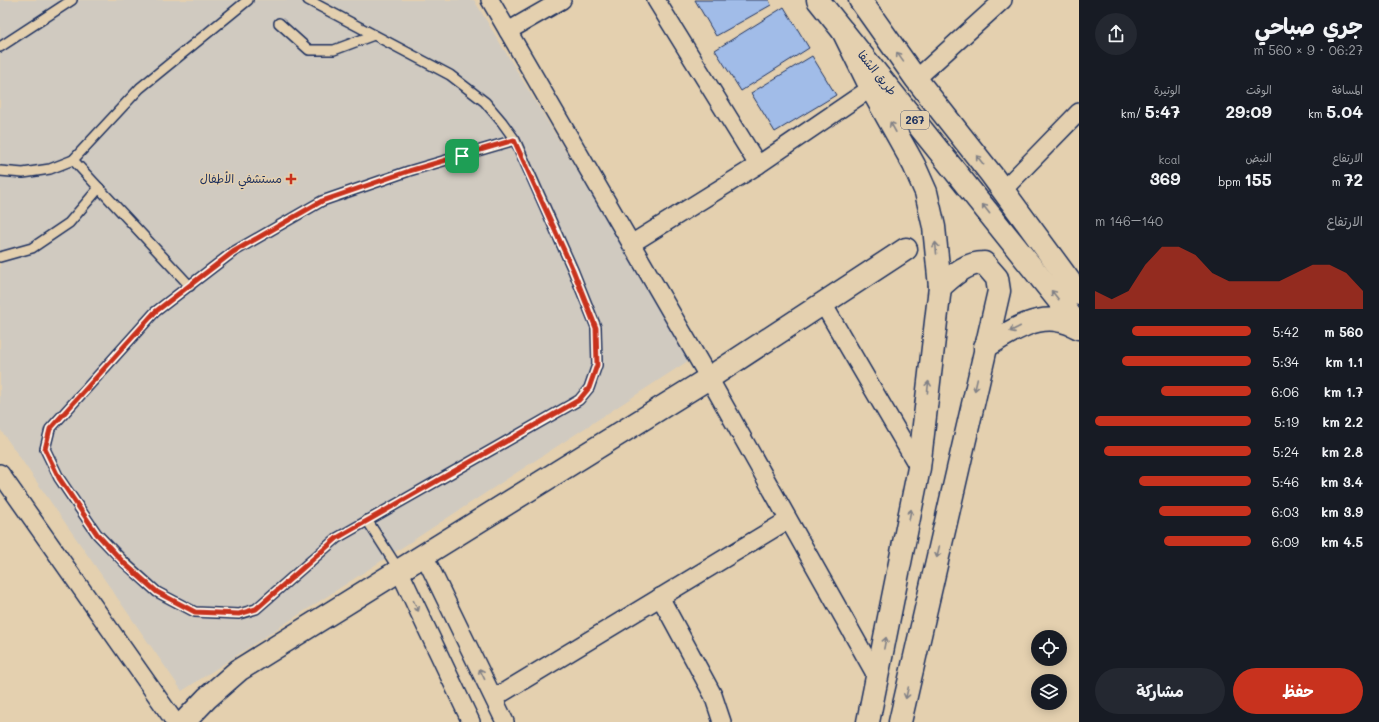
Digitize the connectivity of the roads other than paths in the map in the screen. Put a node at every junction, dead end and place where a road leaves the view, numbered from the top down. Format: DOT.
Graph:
graph roads {
  1 [pos="72,0"];
  2 [pos="248,0"];
  3 [pos="308,0"];
  4 [pos="490,0"];
  5 [pos="562,0"];
  6 [pos="656,0"];
  7 [pos="818,0"];
  8 [pos="860,0"];
  9 [pos="1003,0"];
  10 [pos="279,23"];
  11 [pos="508,31"];
  12 [pos="843,31"];
  13 [pos="374,35"];
  14 [pos="0,47"];
  15 [pos="916,79"];
  16 [pos="871,88"];
  17 [pos="1079,112"];
  18 [pos="514,140"];
  19 [pos="73,160"];
  20 [pos="758,165"];
  21 [pos="0,170"];
  22 [pos="99,188"];
  23 [pos="1003,190"];
  24 [pos="631,244"];
  25 [pos="906,249"];
  26 [pos="0,257"];
  27 [pos="190,286"];
  28 [pos="940,287"];
  29 [pos="1079,294"];
  30 [pos="822,302"];
  31 [pos="1079,327"];
  32 [pos="985,346"];
  33 [pos="709,378"];
  34 [pos="919,468"];
  35 [pos="0,473"];
  36 [pos="367,520"];
  37 [pos="788,520"];
  38 [pos="424,555"];
  39 [pos="399,570"];
  40 [pos="660,597"];
  41 [pos="878,679"];
  42 [pos="494,698"];
  43 [pos="175,722"];
  44 [pos="184,722"];
  45 [pos="471,722"];
  46 [pos="505,722"];
  47 [pos="722,722"];
  48 [pos="868,722"];
  49 [pos="900,722"];
  1 -- 14 [label="lane"];
  2 -- 19 [label="lane"];
  3 -- 13 [label="lane"];
  4 -- 11 [label="street"];
  5 -- 11 [label="street"];
  6 -- 20 [label="street"];
  7 -- 12 [label="main road, طريق الشفا / 267"];
  15 -- 8 [label="main road, 267, one-way"];
  9 -- 15 [label="street"];
  10 -- 13 [label="lane"];
  11 -- 24 [label="street"];
  12 -- 16 [label="main road"];
  31 -- 12 [label="main road, طريق الشفا / 267, one-way"];
  13 -- 18 [label="lane"];
  23 -- 15 [label="main road, 267, one-way"];
  16 -- 20 [label="street"];
  28 -- 16 [label="main road, one-way"];
  17 -- 23 [label="street"];
  18 -- 27 [label="lane"];
  18 -- 36 [label="lane"];
  19 -- 21 [label="lane"];
  19 -- 22 [label="lane"];
  20 -- 24 [label="street"];
  22 -- 26 [label="lane"];
  22 -- 27 [label="lane"];
  23 -- 29 [label="main road, 267"];
  24 -- 33 [label="street"];
  25 -- 30 [label="main road"];
  27 -- 36 [label="lane"];
  28 -- 32 [label="main road"];
  34 -- 28 [label="main road, one-way"];
  30 -- 33 [label="main road"];
  30 -- 34 [label="street"];
  31 -- 32 [label="main road, one-way"];
  32 -- 49 [label="main road, one-way"];
  33 -- 37 [label="street"];
  33 -- 38 [label="main road"];
  41 -- 34 [label="main road, one-way"];
  35 -- 43 [label="street"];
  36 -- 39 [label="lane"];
  37 -- 40 [label="street"];
  37 -- 41 [label="street"];
  38 -- 39 [label="main road"];
  42 -- 38 [label="street, one-way"];
  39 -- 44 [label="main road"];
  39 -- 45 [label="street, one-way"];
  40 -- 42 [label="street"];
  40 -- 47 [label="street"];
  41 -- 48 [label="main road"];
  42 -- 46 [label="street"];
}
